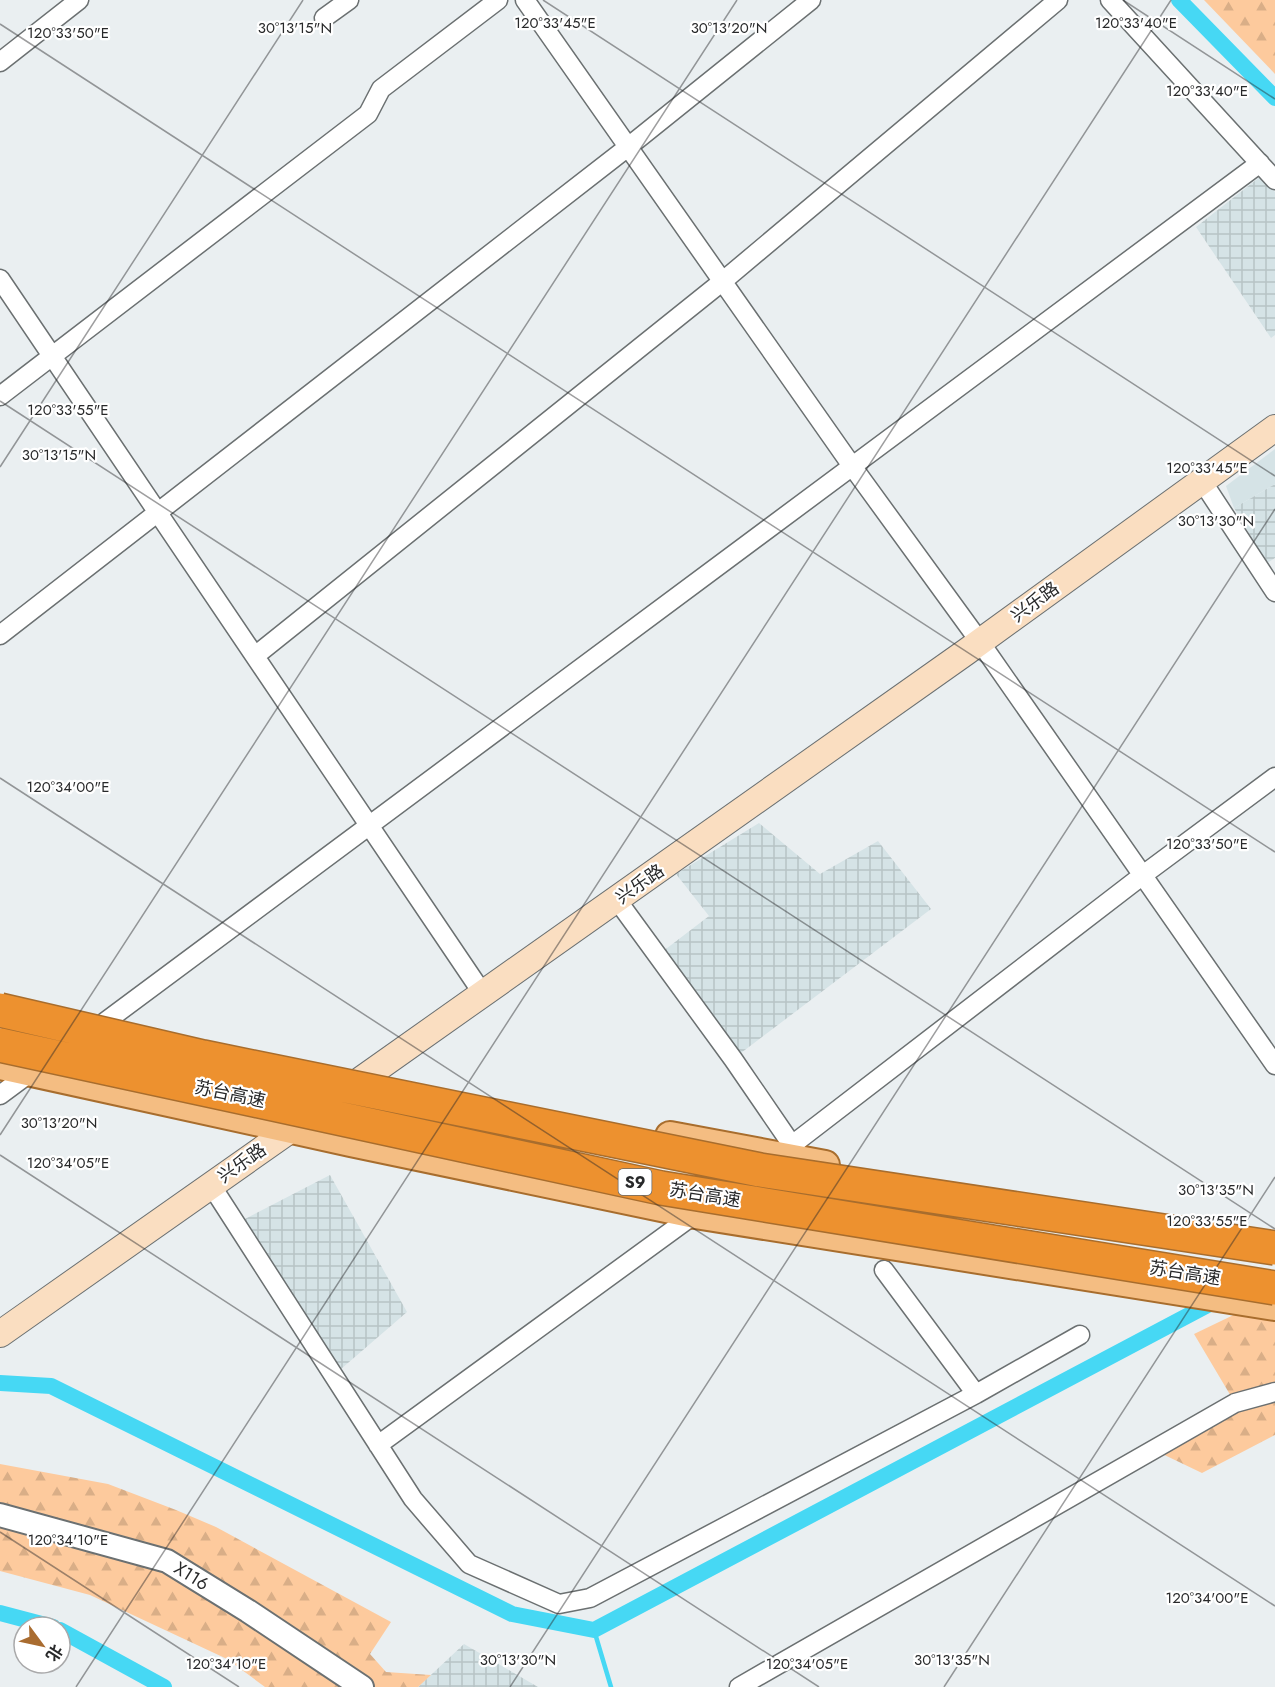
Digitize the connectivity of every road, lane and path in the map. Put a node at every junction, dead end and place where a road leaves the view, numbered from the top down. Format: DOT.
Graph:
graph roads {
  1 [pos="79,0"];
  2 [pos="350,0"];
  3 [pos="498,0"];
  4 [pos="525,0"];
  5 [pos="811,0"];
  6 [pos="1058,0"];
  7 [pos="1110,0"];
  8 [pos="324,18"];
  9 [pos="0,62"];
  10 [pos="628,147"];
  11 [pos="1260,163"];
  12 [pos="1275,180"];
  13 [pos="0,279"];
  14 [pos="723,281"];
  15 [pos="52,356"];
  16 [pos="0,396"];
  17 [pos="1275,428"];
  18 [pos="852,466"];
  19 [pos="1202,481"];
  20 [pos="158,513"];
  21 [pos="1275,592"];
  22 [pos="0,635"];
  23 [pos="980,642"];
  24 [pos="255,656"];
  25 [pos="1275,777"];
  26 [pos="368,824"];
  27 [pos="1143,875"];
  28 [pos="617,900"];
  29 [pos="483,994"];
  30 [pos="0,996"];
  31 [pos="0,1010"];
  32 [pos="105,1022"];
  33 [pos="0,1044"];
  34 [pos="0,1065"];
  35 [pos="1275,1065"];
  36 [pos="31,1072"];
  37 [pos="368,1076"];
  38 [pos="0,1095"];
  39 [pos="291,1129"];
  40 [pos="211,1185"];
  41 [pos="695,1214"];
  42 [pos="1275,1233"];
  43 [pos="1275,1248"];
  44 [pos="884,1270"];
  45 [pos="1275,1288"];
  46 [pos="1275,1306"];
  47 [pos="2,1328"];
  48 [pos="1080,1335"];
  49 [pos="1275,1392"];
  50 [pos="976,1395"];
  51 [pos="378,1445"];
  52 [pos="0,1515"];
  53 [pos="362,1687"];
  54 [pos="740,1687"];
  1 -- 9 [label="street"];
  2 -- 8 [label="street"];
  3 -- 15 [label="street"];
  4 -- 10 [label="street"];
  5 -- 10 [label="street"];
  6 -- 14 [label="street"];
  7 -- 11 [label="street"];
  10 -- 14 [label="street"];
  10 -- 20 [label="street"];
  11 -- 12 [label="street"];
  11 -- 18 [label="street"];
  13 -- 15 [label="street"];
  14 -- 18 [label="street"];
  14 -- 24 [label="street"];
  15 -- 16 [label="street"];
  15 -- 20 [label="street"];
  17 -- 19 [label="main road, 兴乐路"];
  18 -- 23 [label="street"];
  18 -- 26 [label="street"];
  19 -- 21 [label="street"];
  19 -- 23 [label="main road, 兴乐路"];
  20 -- 22 [label="street"];
  20 -- 24 [label="street"];
  23 -- 27 [label="street"];
  23 -- 28 [label="main road, 兴乐路"];
  24 -- 26 [label="street"];
  25 -- 27 [label="street"];
  26 -- 29 [label="street"];
  26 -- 32 [label="street"];
  27 -- 28 [label="street"];
  27 -- 35 [label="street"];
  28 -- 29 [label="main road, 兴乐路"];
  29 -- 37 [label="main road, 兴乐路"];
  30 -- 32 [label="main road"];
  31 -- 43 [label="highway, 苏台高速 / S9, bridge"];
  32 -- 37 [label="main road"];
  33 -- 45 [label="highway, 苏台高速 / S9, bridge"];
  34 -- 36 [label="main road"];
  36 -- 38 [label="street"];
  36 -- 39 [label="main road"];
  37 -- 39 [label="main road, 兴乐路"];
  37 -- 42 [label="main road"];
  39 -- 40 [label="main road, 兴乐路"];
  39 -- 41 [label="main road"];
  40 -- 47 [label="main road, 兴乐路"];
  40 -- 51 [label="street"];
  41 -- 46 [label="main road"];
  41 -- 51 [label="street"];
  44 -- 50 [label="street"];
  48 -- 50 [label="street"];
  49 -- 54 [label="street"];
  50 -- 51 [label="street"];
  52 -- 53 [label="street, X116"];
}
